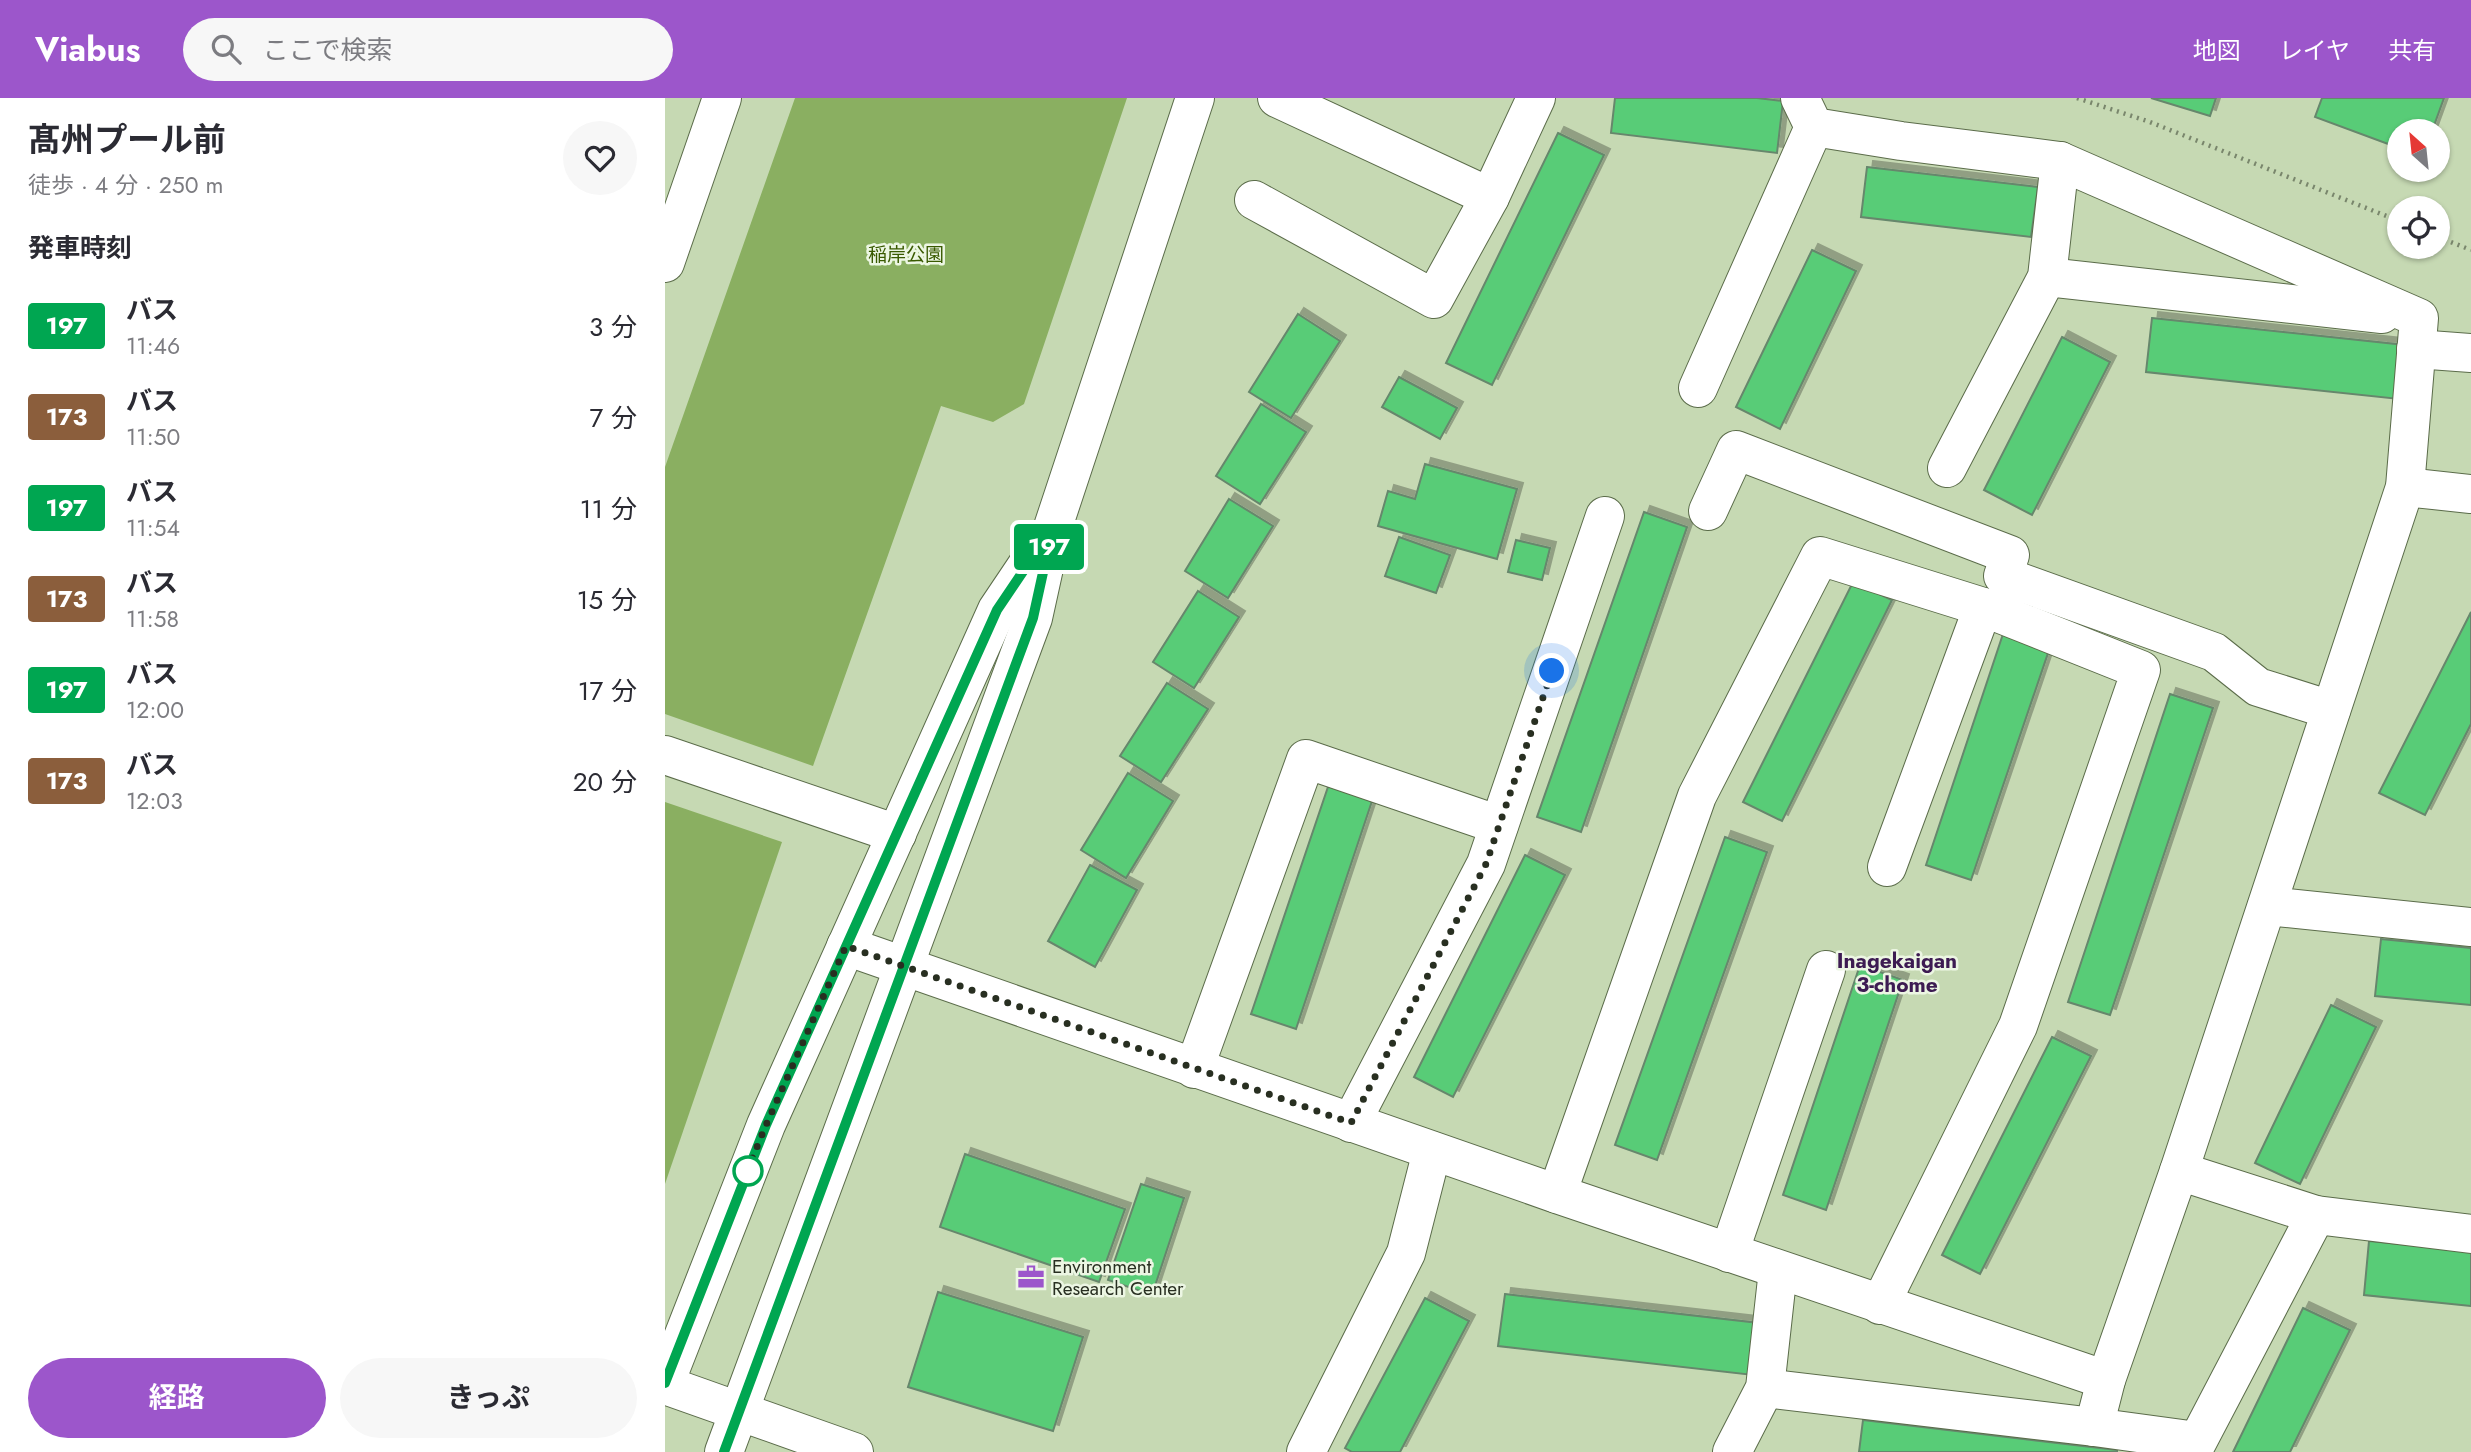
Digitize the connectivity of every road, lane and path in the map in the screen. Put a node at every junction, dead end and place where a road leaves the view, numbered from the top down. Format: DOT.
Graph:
graph roads {
  1 [pos="722,98"];
  2 [pos="1195,98"];
  3 [pos="1277,98"];
  4 [pos="1537,98"];
  5 [pos="2077,98"];
  6 [pos="1807,112"];
  7 [pos="2060,161"];
  8 [pos="1490,197"];
  9 [pos="1254,200"];
  10 [pos="2387,216"];
  11 [pos="2450,242"];
  12 [pos="2471,250"];
  13 [pos="665,263"];
  14 [pos="2047,277"];
  15 [pos="2418,333"];
  16 [pos="2471,353"];
  17 [pos="1698,388"];
  18 [pos="1947,468"];
  19 [pos="2405,486"];
  20 [pos="2471,494"];
  21 [pos="1708,511"];
  22 [pos="1605,516"];
  23 [pos="1053,527"];
  24 [pos="1983,607"];
  25 [pos="2331,710"];
  26 [pos="665,755"];
  27 [pos="1499,825"];
  28 [pos="897,834"];
  29 [pos="1887,867"];
  30 [pos="2266,906"];
  31 [pos="2471,927"];
  32 [pos="846,946"];
  33 [pos="904,968"];
  34 [pos="1826,970"];
  35 [pos="1194,1069"];
  36 [pos="1351,1123"];
  37 [pos="1432,1151"];
  38 [pos="2179,1171"];
  39 [pos="1557,1194"];
  40 [pos="2316,1215"];
  41 [pos="2471,1234"];
  42 [pos="1729,1253"];
  43 [pos="1778,1270"];
  44 [pos="1880,1305"];
  45 [pos="2106,1380"];
  46 [pos="665,1384"];
  47 [pos="1765,1388"];
  48 [pos="739,1411"];
  49 [pos="2094,1426"];
  50 [pos="2195,1447"];
  51 [pos="724,1452"];
  52 [pos="854,1452"];
  53 [pos="1306,1452"];
  54 [pos="1732,1452"];
  1 -- 13 [label="street"];
  2 -- 23 [label="street"];
  3 -- 8 [label="street"];
  4 -- 8 [label="street"];
  5 -- 10 [label="path"];
  6 -- 7 [label="street"];
  6 -- 17 [label="street"];
  7 -- 14 [label="street"];
  7 -- 15 [label="street"];
  8 -- 9 [label="street"];
  11 -- 12 [label="path"];
  14 -- 15 [label="street"];
  14 -- 18 [label="street"];
  15 -- 16 [label="street"];
  15 -- 19 [label="street"];
  19 -- 20 [label="street"];
  19 -- 25 [label="street"];
  21 -- 25 [label="street"];
  22 -- 27 [label="street"];
  23 -- 28 [label="street"];
  23 -- 33 [label="street"];
  24 -- 29 [label="street"];
  24 -- 39 [label="street"];
  24 -- 44 [label="street"];
  25 -- 30 [label="street"];
  26 -- 28 [label="street"];
  27 -- 35 [label="street"];
  27 -- 36 [label="street"];
  28 -- 32 [label="street"];
  30 -- 31 [label="street"];
  30 -- 38 [label="street"];
  32 -- 33 [label="street"];
  32 -- 46 [label="street"];
  33 -- 35 [label="street"];
  33 -- 48 [label="street"];
  34 -- 42 [label="street"];
  35 -- 36 [label="street"];
  36 -- 37 [label="street"];
  37 -- 39 [label="street"];
  37 -- 53 [label="street"];
  38 -- 40 [label="street"];
  38 -- 45 [label="street"];
  39 -- 42 [label="street"];
  40 -- 41 [label="street"];
  40 -- 50 [label="street"];
  42 -- 43 [label="street"];
  43 -- 44 [label="street"];
  43 -- 47 [label="street"];
  44 -- 45 [label="street"];
  45 -- 49 [label="street"];
  46 -- 48 [label="street"];
  47 -- 49 [label="street"];
  47 -- 54 [label="street"];
  48 -- 51 [label="street"];
  48 -- 52 [label="street"];
  49 -- 50 [label="street"];
}
